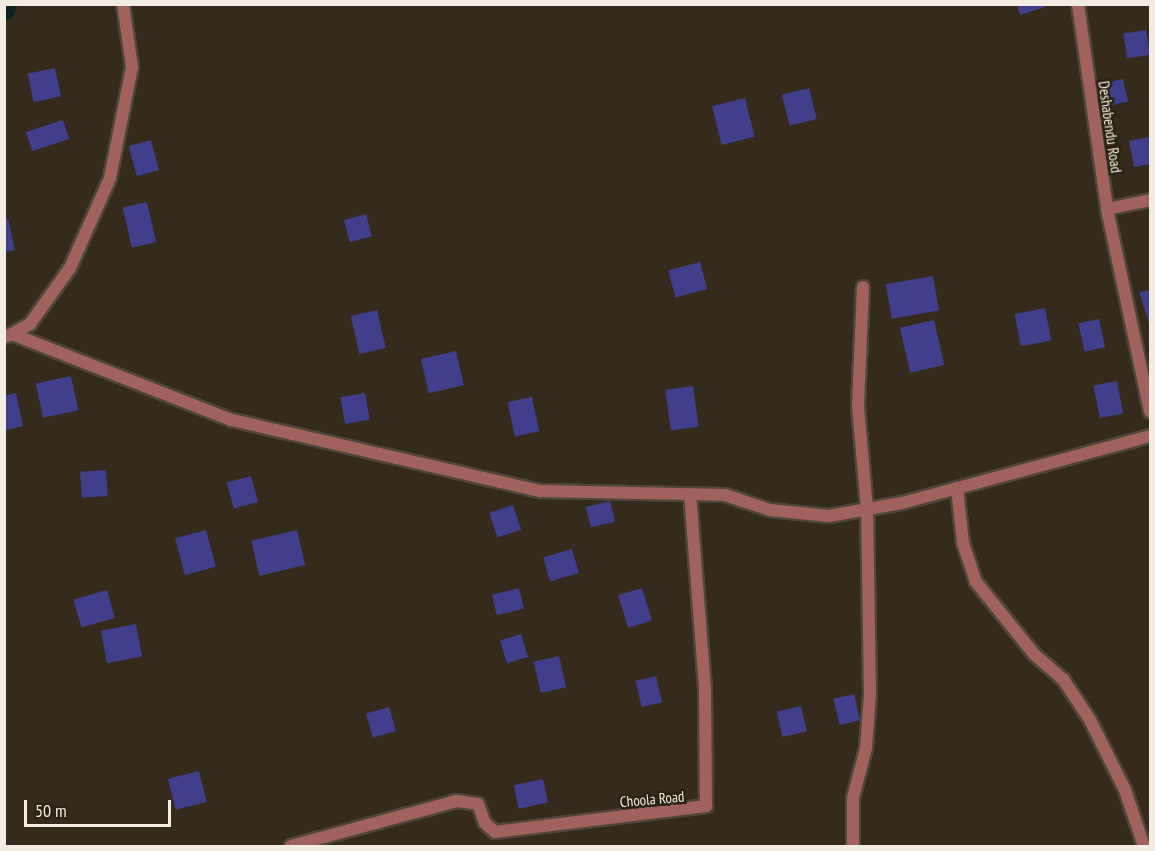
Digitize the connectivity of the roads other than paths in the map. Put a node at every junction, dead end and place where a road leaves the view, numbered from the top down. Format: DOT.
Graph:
graph roads {
  1 [pos="123,4"];
  2 [pos="1078,4"];
  3 [pos="1150,200"];
  4 [pos="1107,209"];
  5 [pos="863,287"];
  6 [pos="8,336"];
  7 [pos="1150,411"];
  8 [pos="1150,436"];
  9 [pos="957,488"];
  10 [pos="690,495"];
  11 [pos="867,508"];
  12 [pos="291,846"];
  13 [pos="853,846"];
  14 [pos="1144,846"];
  1 -- 6 [label="street"];
  2 -- 4 [label="street, Deshabendu Road"];
  3 -- 4 [label="street"];
  4 -- 7 [label="street, Deshabendu Road"];
  5 -- 11 [label="street"];
  6 -- 10 [label="street"];
  8 -- 9 [label="street"];
  9 -- 11 [label="street"];
  9 -- 14 [label="street"];
  10 -- 11 [label="street"];
  10 -- 12 [label="street, Choola Road"];
  11 -- 13 [label="street"];
}
